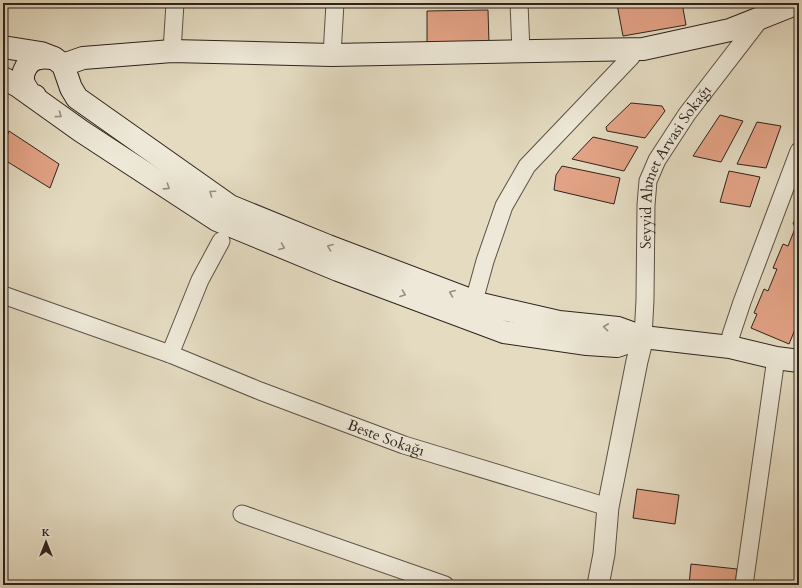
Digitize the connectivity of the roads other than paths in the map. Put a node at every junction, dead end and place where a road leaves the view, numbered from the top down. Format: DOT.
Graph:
graph roads {
  1 [pos="175,3"];
  2 [pos="335,3"];
  3 [pos="519,3"];
  4 [pos="797,4"];
  5 [pos="761,18"];
  6 [pos="3,47"];
  7 [pos="635,49"];
  8 [pos="172,51"];
  9 [pos="521,51"];
  10 [pos="332,55"];
  11 [pos="61,66"];
  12 [pos="3,78"];
  13 [pos="31,96"];
  14 [pos="799,151"];
  15 [pos="221,241"];
  16 [pos="3,295"];
  17 [pos="474,301"];
  18 [pos="643,337"];
  19 [pos="730,346"];
  20 [pos="170,354"];
  21 [pos="776,358"];
  22 [pos="799,361"];
  23 [pos="608,507"];
  24 [pos="242,514"];
  25 [pos="445,585"];
  26 [pos="598,585"];
  27 [pos="744,585"];
  1 -- 8 [label="street"];
  2 -- 10 [label="street"];
  3 -- 9 [label="street"];
  4 -- 5 [label="main road"];
  5 -- 7 [label="main road"];
  5 -- 18 [label="street, Seyyid Ahmet Arvasi Sokağı"];
  6 -- 11 [label="main road"];
  7 -- 9 [label="main road"];
  7 -- 17 [label="street"];
  8 -- 10 [label="main road"];
  8 -- 11 [label="main road"];
  9 -- 10 [label="main road"];
  11 -- 13 [label="main road"];
  11 -- 13 [label="main road"];
  17 -- 11 [label="main road, one-way"];
  12 -- 13 [label="main road"];
  13 -- 18 [label="main road, one-way"];
  14 -- 19 [label="street"];
  15 -- 20 [label="street"];
  16 -- 20 [label="street, Beste Sokağı"];
  18 -- 17 [label="main road, one-way"];
  18 -- 19 [label="main road"];
  18 -- 23 [label="street"];
  19 -- 21 [label="main road"];
  20 -- 23 [label="street, Beste Sokağı"];
  21 -- 22 [label="main road"];
  21 -- 27 [label="street"];
  23 -- 26 [label="street"];
  24 -- 25 [label="street"];
}
